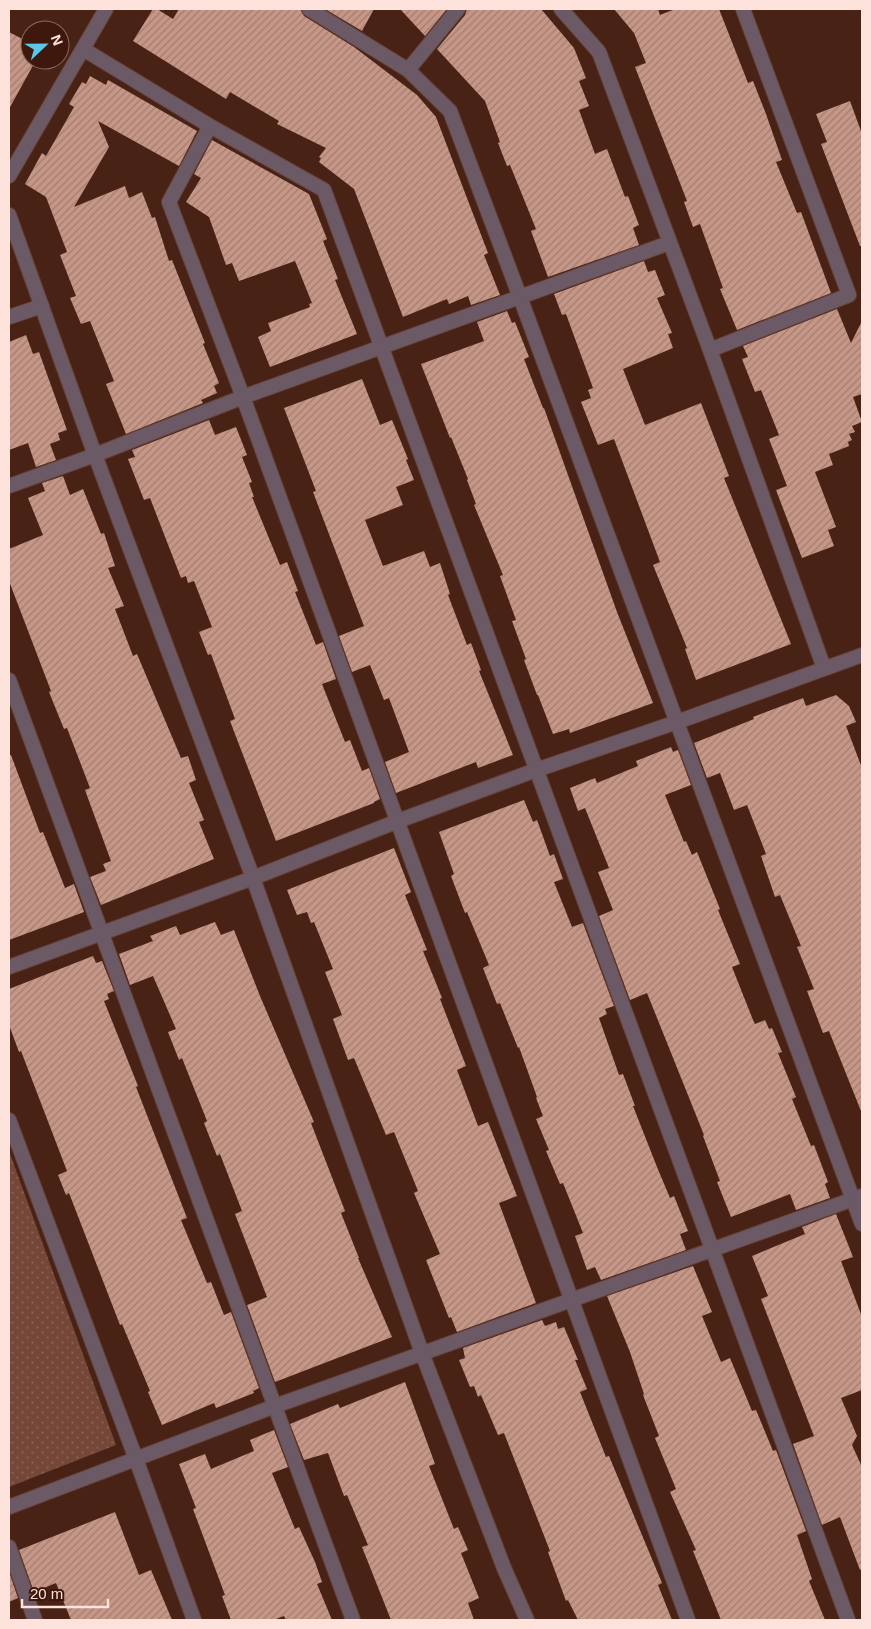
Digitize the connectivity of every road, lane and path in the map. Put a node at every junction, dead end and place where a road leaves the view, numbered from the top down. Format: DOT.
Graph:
graph roads {
  1 [pos="106,9"];
  2 [pos="309,9"];
  3 [pos="458,9"];
  4 [pos="561,9"];
  5 [pos="743,9"];
  6 [pos="82,49"];
  7 [pos="408,70"];
  8 [pos="210,126"];
  9 [pos="9,176"];
  10 [pos="9,215"];
  11 [pos="669,243"];
  12 [pos="520,297"];
  13 [pos="42,306"];
  14 [pos="9,317"];
  15 [pos="380,348"];
  16 [pos="710,350"];
  17 [pos="243,397"];
  18 [pos="95,454"];
  19 [pos="9,486"];
  20 [pos="862,655"];
  21 [pos="824,668"];
  22 [pos="9,680"];
  23 [pos="677,722"];
  24 [pos="536,770"];
  25 [pos="398,821"];
  26 [pos="253,878"];
  27 [pos="102,933"];
  28 [pos="9,967"];
  29 [pos="9,1120"];
  30 [pos="858,1198"];
  31 [pos="862,1224"];
  32 [pos="713,1249"];
  33 [pos="572,1299"];
  34 [pos="422,1353"];
  35 [pos="275,1406"];
  36 [pos="136,1459"];
  37 [pos="9,1507"];
  38 [pos="9,1546"];
  39 [pos="35,1620"];
  40 [pos="194,1620"];
  41 [pos="353,1620"];
  42 [pos="527,1620"];
  43 [pos="688,1620"];
  44 [pos="848,1620"];
  1 -- 6 [label="street"];
  2 -- 7 [label="street"];
  3 -- 7 [label="street"];
  4 -- 11 [label="street"];
  5 -- 16 [label="street"];
  6 -- 8 [label="street"];
  6 -- 9 [label="street"];
  7 -- 12 [label="street"];
  8 -- 15 [label="street"];
  8 -- 17 [label="street"];
  10 -- 13 [label="street"];
  11 -- 12 [label="street"];
  11 -- 16 [label="street"];
  12 -- 15 [label="street"];
  12 -- 23 [label="street"];
  13 -- 14 [label="street"];
  13 -- 18 [label="street"];
  15 -- 17 [label="street"];
  15 -- 24 [label="street"];
  16 -- 21 [label="street"];
  17 -- 18 [label="street"];
  17 -- 25 [label="street"];
  18 -- 19 [label="street"];
  18 -- 26 [label="street"];
  20 -- 21 [label="street"];
  21 -- 23 [label="street"];
  22 -- 27 [label="street"];
  23 -- 24 [label="street"];
  23 -- 30 [label="street"];
  24 -- 25 [label="street"];
  24 -- 32 [label="street"];
  25 -- 26 [label="street"];
  25 -- 33 [label="street"];
  26 -- 27 [label="street"];
  26 -- 34 [label="street"];
  27 -- 28 [label="street"];
  27 -- 35 [label="street"];
  29 -- 36 [label="street"];
  30 -- 31 [label="street"];
  30 -- 32 [label="street"];
  32 -- 33 [label="street"];
  32 -- 44 [label="street"];
  33 -- 34 [label="street"];
  33 -- 43 [label="street"];
  34 -- 35 [label="street"];
  34 -- 42 [label="street"];
  35 -- 36 [label="street"];
  35 -- 41 [label="street"];
  36 -- 37 [label="street"];
  36 -- 40 [label="street"];
  38 -- 39 [label="street"];
}
